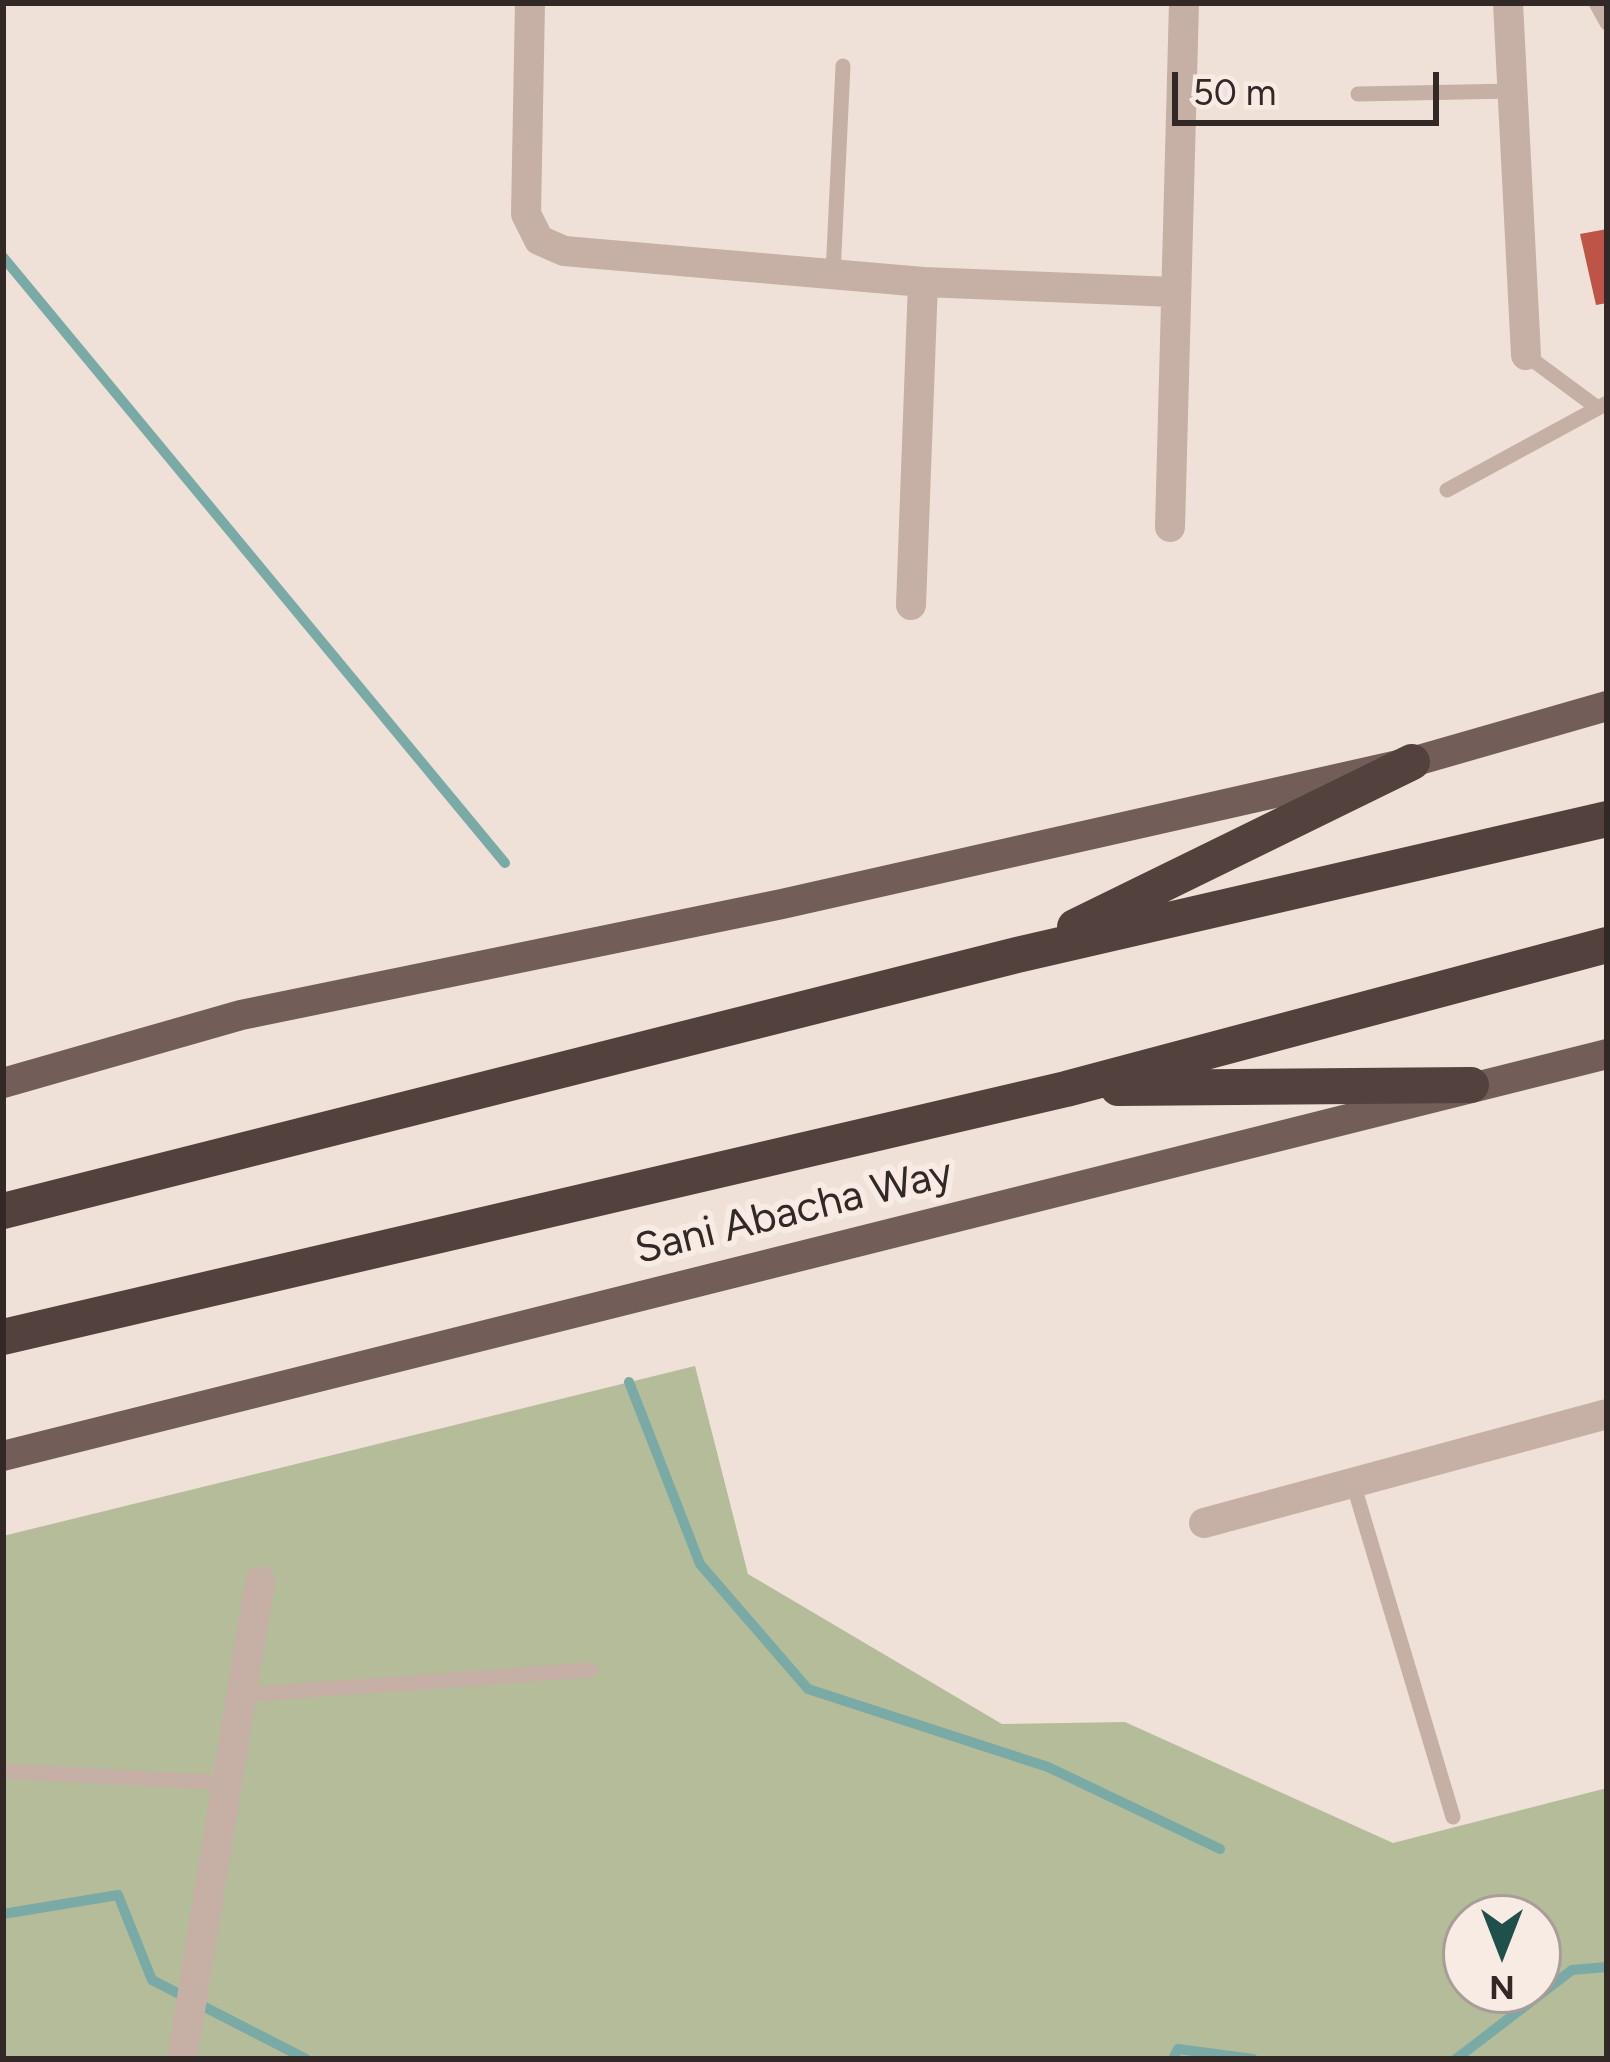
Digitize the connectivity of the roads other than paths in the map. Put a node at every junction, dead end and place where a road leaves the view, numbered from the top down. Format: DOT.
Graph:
graph roads {
  1 [pos="530,3"];
  2 [pos="1184,3"];
  3 [pos="1508,3"];
  4 [pos="1596,3"];
  5 [pos="1607,23"];
  6 [pos="843,66"];
  7 [pos="1513,91"];
  8 [pos="1358,94"];
  9 [pos="833,274"];
  10 [pos="922,282"];
  11 [pos="1174,292"];
  12 [pos="1526,355"];
  13 [pos="1601,404"];
  14 [pos="1448,490"];
  15 [pos="1170,527"];
  16 [pos="911,605"];
  17 [pos="1607,706"];
  18 [pos="1412,762"];
  19 [pos="1607,819"];
  20 [pos="1607,945"];
  21 [pos="1017,956"];
  22 [pos="1607,1054"];
  23 [pos="3,1083"];
  24 [pos="1472,1085"];
  25 [pos="1066,1089"];
  26 [pos="3,1210"];
  27 [pos="3,1337"];
  28 [pos="1607,1414"];
  29 [pos="3,1456"];
  30 [pos="1353,1483"];
  31 [pos="1204,1523"];
  32 [pos="260,1581"];
  33 [pos="590,1670"];
  34 [pos="242,1695"];
  35 [pos="3,1772"];
  36 [pos="228,1783"];
  37 [pos="1453,1817"];
  38 [pos="182,2059"];
  1 -- 9 [label="street"];
  2 -- 11 [label="street"];
  3 -- 7 [label="street"];
  4 -- 5 [label="lane"];
  6 -- 9 [label="lane"];
  7 -- 8 [label="lane"];
  7 -- 12 [label="street"];
  9 -- 10 [label="street"];
  10 -- 11 [label="street"];
  10 -- 16 [label="street"];
  11 -- 15 [label="street"];
  12 -- 13 [label="lane"];
  13 -- 14 [label="lane"];
  17 -- 18 [label="main road"];
  18 -- 21 [label="highway"];
  18 -- 23 [label="main road"];
  19 -- 21 [label="highway"];
  20 -- 25 [label="highway, Sani Abacha Way"];
  21 -- 26 [label="highway"];
  22 -- 24 [label="main road, Sani Abacha Way"];
  24 -- 25 [label="highway"];
  24 -- 29 [label="main road, Sani Abacha Way"];
  25 -- 27 [label="highway, Sani Abacha Way"];
  28 -- 30 [label="street"];
  30 -- 31 [label="street"];
  30 -- 37 [label="lane"];
  32 -- 34 [label="street"];
  33 -- 34 [label="lane"];
  34 -- 36 [label="street"];
  35 -- 36 [label="lane"];
  36 -- 38 [label="street"];
}
